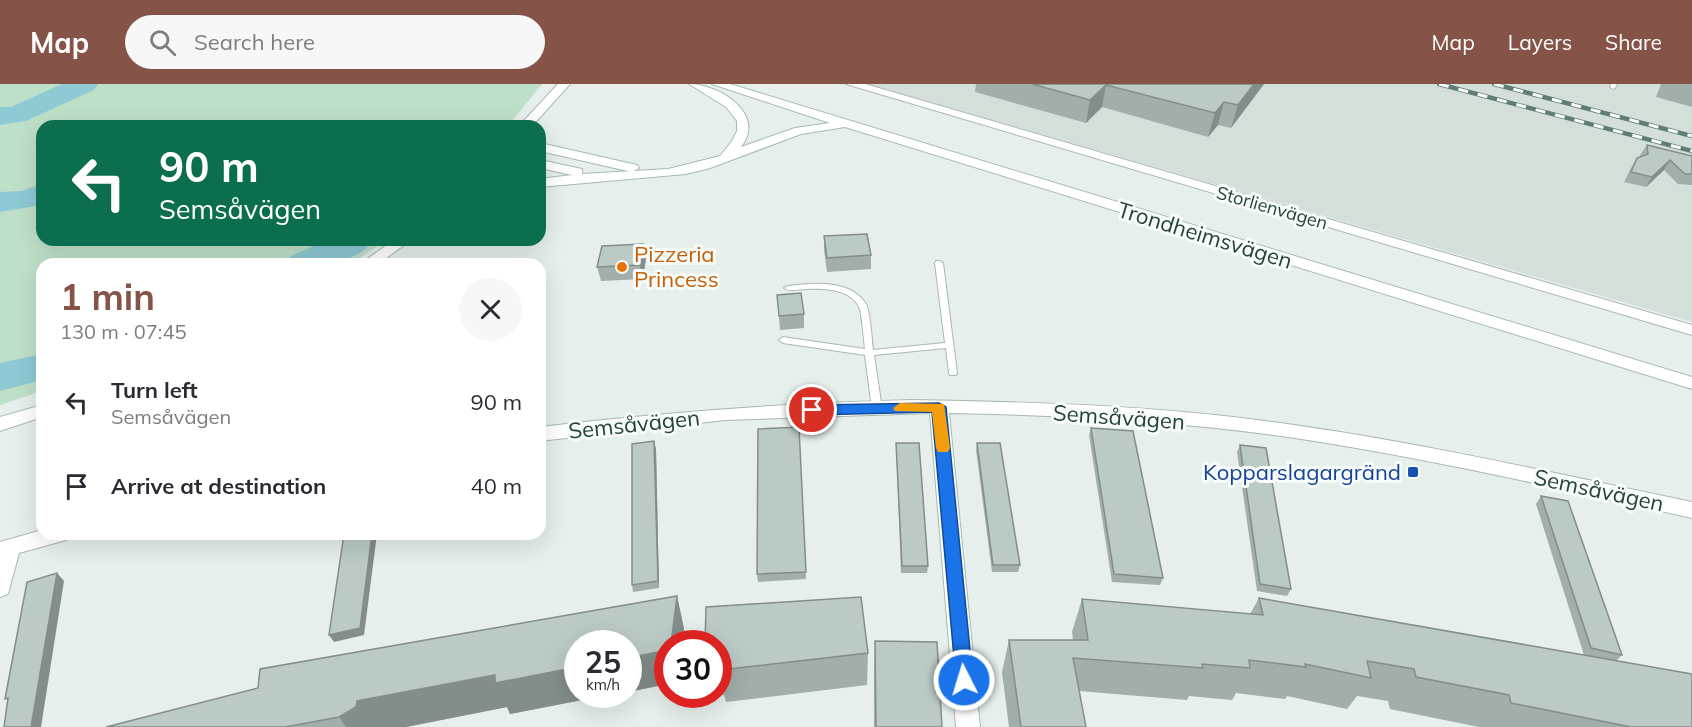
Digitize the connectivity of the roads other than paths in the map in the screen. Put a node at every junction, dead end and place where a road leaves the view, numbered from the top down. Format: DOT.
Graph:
graph roads {
  1 [pos="564,84"];
  2 [pos="695,84"];
  3 [pos="718,84"];
  4 [pos="852,84"];
  5 [pos="531,120"];
  6 [pos="857,127"];
  7 [pos="546,149"];
  8 [pos="723,159"];
  9 [pos="546,165"];
  10 [pos="666,172"];
  11 [pos="606,177"];
  12 [pos="546,182"];
  13 [pos="395,246"];
  14 [pos="377,258"];
  15 [pos="939,262"];
  16 [pos="788,288"];
  17 [pos="1692,330"];
  18 [pos="783,340"];
  19 [pos="948,345"];
  20 [pos="870,353"];
  21 [pos="953,373"];
  22 [pos="1692,383"];
  23 [pos="939,407"];
  24 [pos="877,409"];
  25 [pos="36,413"];
  26 [pos="0,424"];
  27 [pos="546,433"];
  28 [pos="1692,510"];
  29 [pos="37,540"];
  30 [pos="5,549"];
  31 [pos="0,588"];
  32 [pos="968,727"];
  1 -- 5 [label="street"];
  2 -- 8 [label="street"];
  3 -- 6 [label="street, Trondheimsvägen"];
  4 -- 17 [label="street, Storlienvägen"];
  6 -- 8 [label="street"];
  6 -- 22 [label="street, Trondheimsvägen"];
  7 -- 10 [label="street"];
  8 -- 10 [label="street"];
  9 -- 11 [label="street"];
  10 -- 11 [label="street"];
  11 -- 12 [label="street"];
  13 -- 14 [label="street"];
  15 -- 19 [label="lane"];
  16 -- 20 [label="lane"];
  18 -- 20 [label="lane"];
  19 -- 20 [label="lane"];
  19 -- 21 [label="lane"];
  20 -- 24 [label="lane"];
  23 -- 24 [label="street, Semsåvägen"];
  23 -- 28 [label="street, Semsåvägen"];
  23 -- 32 [label="street"];
  24 -- 27 [label="street, Semsåvägen"];
  25 -- 26 [label="street"];
  29 -- 30 [label="street"];
  30 -- 31 [label="street"];
}
